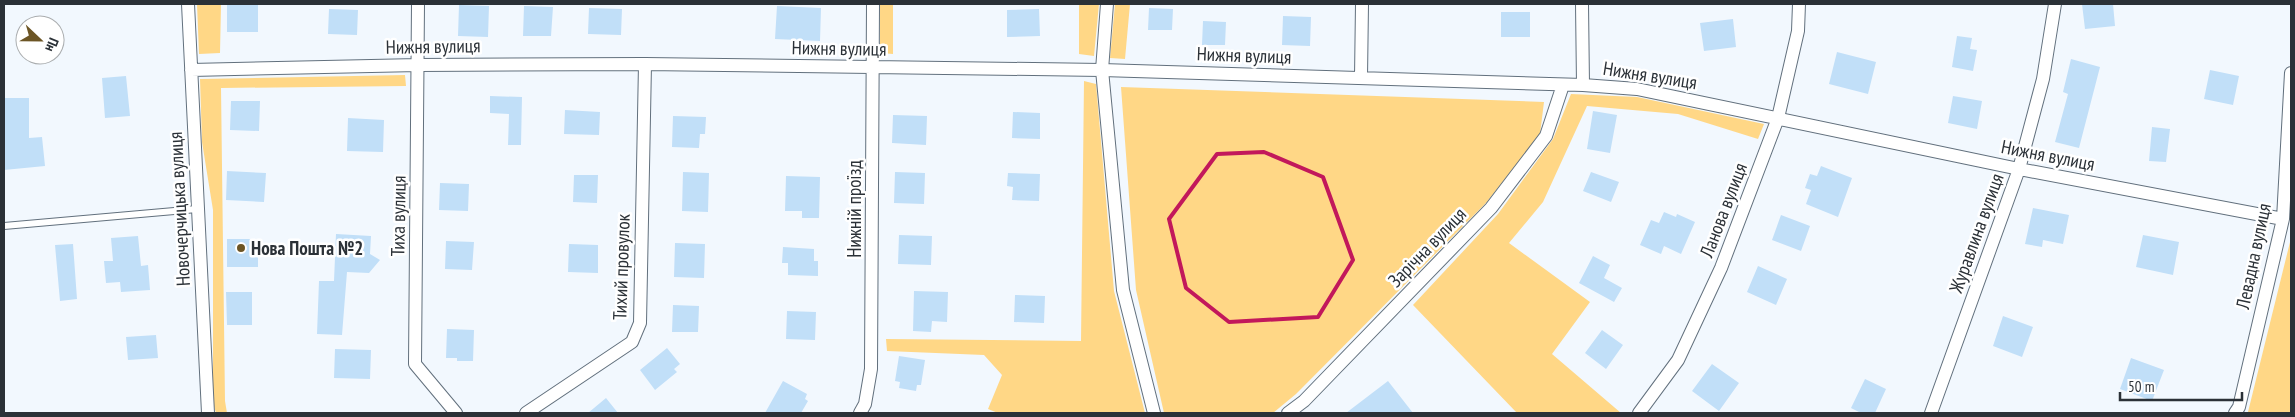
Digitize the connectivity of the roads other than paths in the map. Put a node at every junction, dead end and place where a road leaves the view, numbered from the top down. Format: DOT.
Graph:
graph roads {
  1 [pos="188,4"];
  2 [pos="418,4"];
  3 [pos="872,4"];
  4 [pos="1107,4"];
  5 [pos="1362,4"];
  6 [pos="1582,4"];
  7 [pos="1798,4"];
  8 [pos="2055,4"];
  9 [pos="645,64"];
  10 [pos="418,65"];
  11 [pos="873,68"];
  12 [pos="191,70"];
  13 [pos="1102,70"];
  14 [pos="2291,73"];
  15 [pos="1361,78"];
  16 [pos="1583,84"];
  17 [pos="1563,85"];
  18 [pos="1778,118"];
  19 [pos="2018,169"];
  20 [pos="198,209"];
  21 [pos="2287,220"];
  22 [pos="4,226"];
  23 [pos="208,413"];
  24 [pos="456,413"];
  25 [pos="526,413"];
  26 [pos="860,413"];
  27 [pos="1154,413"];
  28 [pos="1288,413"];
  29 [pos="1639,413"];
  30 [pos="1931,413"];
  31 [pos="2235,413"];
  1 -- 12 [label="street, Новочерчицька вулиця"];
  2 -- 10 [label="street, Тиха вулиця"];
  3 -- 11 [label="street, Нижній проїзд"];
  4 -- 13 [label="street"];
  5 -- 15 [label="street"];
  6 -- 16 [label="street"];
  7 -- 18 [label="street, Ланова вулиця"];
  8 -- 19 [label="street, Журавлина вулиця"];
  9 -- 10 [label="street, Нижня вулиця"];
  9 -- 11 [label="street, Нижня вулиця"];
  9 -- 25 [label="street, Тихий провулок"];
  10 -- 12 [label="street, Нижня вулиця"];
  10 -- 24 [label="street, Тиха вулиця"];
  11 -- 13 [label="street, Нижня вулиця"];
  11 -- 26 [label="street, Нижній проїзд"];
  12 -- 20 [label="street, Новочерчицька вулиця"];
  13 -- 15 [label="street, Нижня вулиця"];
  13 -- 27 [label="street"];
  14 -- 21 [label="street, Левадна вулиця"];
  15 -- 17 [label="street, Нижня вулиця"];
  16 -- 17 [label="street, Нижня вулиця"];
  16 -- 18 [label="street, Нижня вулиця"];
  17 -- 28 [label="street, Зарічна вулиця"];
  18 -- 19 [label="street, Нижня вулиця"];
  18 -- 29 [label="street, Ланова вулиця"];
  19 -- 21 [label="street, Нижня вулиця"];
  19 -- 30 [label="street, Журавлина вулиця"];
  20 -- 22 [label="lane"];
  20 -- 23 [label="street, Новочерчицька вулиця"];
  21 -- 31 [label="street, Левадна вулиця"];
}
